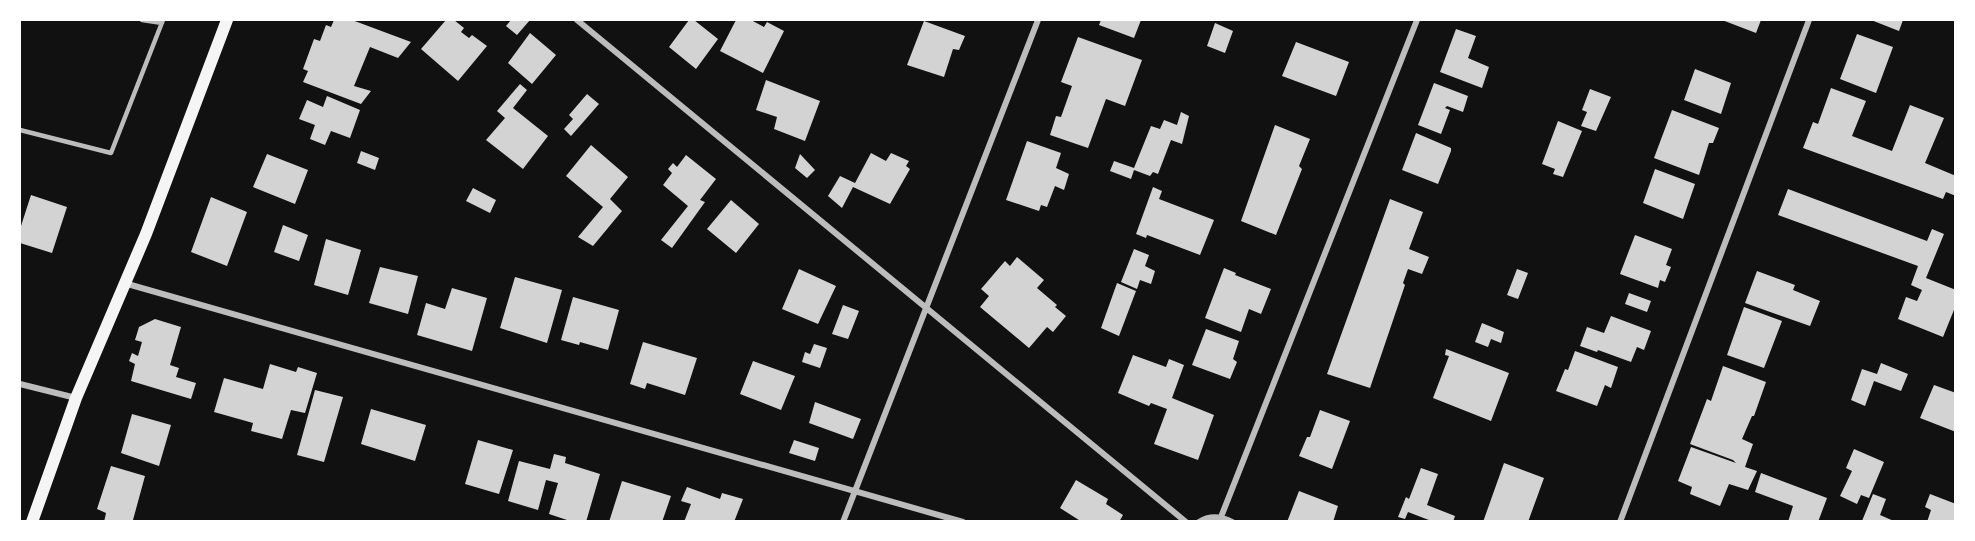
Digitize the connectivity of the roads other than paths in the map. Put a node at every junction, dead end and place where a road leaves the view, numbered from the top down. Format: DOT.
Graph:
graph roads {
  1 [pos="142,20"];
  2 [pos="227,20"];
  3 [pos="577,20"];
  4 [pos="1038,20"];
  5 [pos="1417,20"];
  6 [pos="1809,20"];
  7 [pos="163,22"];
  8 [pos="20,130"];
  9 [pos="123,283"];
  10 [pos="925,307"];
  11 [pos="20,384"];
  12 [pos="76,398"];
  13 [pos="855,491"];
  14 [pos="1221,517"];
  15 [pos="32,522"];
  16 [pos="843,522"];
  17 [pos="963,522"];
  18 [pos="1186,522"];
  19 [pos="1198,522"];
  20 [pos="1232,522"];
  21 [pos="1620,522"];
  1 -- 7 [label="lane"];
  2 -- 9 [label="main road"];
  3 -- 10 [label="street"];
  4 -- 10 [label="street"];
  5 -- 14 [label="street"];
  6 -- 21 [label="street"];
  7 -- 8 [label="lane"];
  9 -- 12 [label="main road"];
  9 -- 13 [label="street"];
  10 -- 13 [label="street"];
  10 -- 18 [label="street"];
  11 -- 12 [label="street"];
  12 -- 15 [label="main road"];
  13 -- 16 [label="street"];
  13 -- 17 [label="street"];
  14 -- 19 [label="street"];
  14 -- 20 [label="street"];
}
